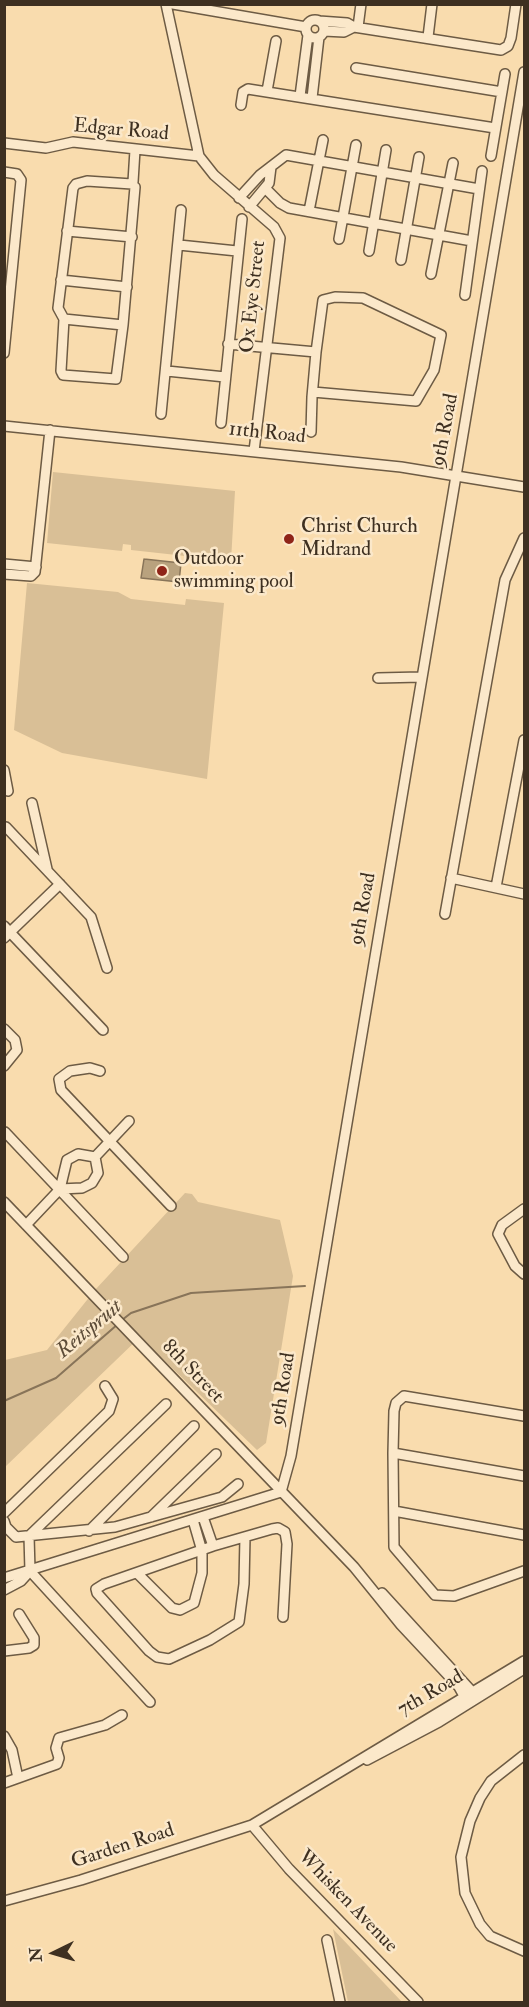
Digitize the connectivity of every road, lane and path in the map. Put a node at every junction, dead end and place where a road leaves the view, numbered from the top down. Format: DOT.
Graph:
graph roads {
  1 [pos="166,4"];
  2 [pos="173,4"];
  3 [pos="235,4"];
  4 [pos="361,4"];
  5 [pos="432,4"];
  6 [pos="516,4"];
  7 [pos="219,8"];
  8 [pos="228,14"];
  9 [pos="320,21"];
  10 [pos="356,27"];
  11 [pos="307,31"];
  12 [pos="321,34"];
  13 [pos="428,37"];
  14 [pos="276,41"];
  15 [pos="356,68"];
  16 [pos="525,72"];
  17 [pos="505,74"];
  18 [pos="267,91"];
  19 [pos="502,92"];
  20 [pos="300,96"];
  21 [pos="312,98"];
  22 [pos="241,105"];
  23 [pos="495,129"];
  24 [pos="323,140"];
  25 [pos="4,143"];
  26 [pos="356,145"];
  27 [pos="386,150"];
  28 [pos="137,151"];
  29 [pos="199,156"];
  30 [pos="491,156"];
  31 [pos="418,158"];
  32 [pos="320,161"];
  33 [pos="453,163"];
  34 [pos="352,165"];
  35 [pos="271,167"];
  36 [pos="383,170"];
  37 [pos="482,171"];
  38 [pos="4,172"];
  39 [pos="415,176"];
  40 [pos="449,183"];
  41 [pos="134,184"];
  42 [pos="265,188"];
  43 [pos="479,189"];
  44 [pos="238,198"];
  45 [pos="249,207"];
  46 [pos="181,210"];
  47 [pos="309,211"];
  48 [pos="344,217"];
  49 [pos="242,219"];
  50 [pos="373,224"];
  51 [pos="406,229"];
  52 [pos="67,231"];
  53 [pos="439,234"];
  54 [pos="132,237"];
  55 [pos="339,239"];
  56 [pos="472,241"];
  57 [pos="179,245"];
  58 [pos="369,250"];
  59 [pos="237,251"];
  60 [pos="400,260"];
  61 [pos="431,274"];
  62 [pos="61,280"];
  63 [pos="127,287"];
  64 [pos="465,295"];
  65 [pos="64,319"];
  66 [pos="123,325"];
  67 [pos="228,344"];
  68 [pos="267,348"];
  69 [pos="316,352"];
  70 [pos="4,353"];
  71 [pos="167,371"];
  72 [pos="225,377"];
  73 [pos="313,392"];
  74 [pos="161,414"];
  75 [pos="221,423"];
  76 [pos="4,426"];
  77 [pos="50,430"];
  78 [pos="311,432"];
  79 [pos="254,451"];
  80 [pos="455,474"];
  81 [pos="525,487"];
  82 [pos="525,538"];
  83 [pos="4,564"];
  84 [pos="36,567"];
  85 [pos="4,574"];
  86 [pos="421,677"];
  87 [pos="378,678"];
  88 [pos="525,740"];
  89 [pos="4,770"];
  90 [pos="8,791"];
  91 [pos="32,803"];
  92 [pos="6,827"];
  93 [pos="48,871"];
  94 [pos="451,878"];
  95 [pos="60,884"];
  96 [pos="496,887"];
  97 [pos="525,894"];
  98 [pos="445,914"];
  99 [pos="6,932"];
  100 [pos="107,968"];
  101 [pos="4,1029"];
  102 [pos="103,1030"];
  103 [pos="4,1066"];
  104 [pos="100,1071"];
  105 [pos="129,1121"];
  106 [pos="5,1132"];
  107 [pos="110,1140"];
  108 [pos="95,1157"];
  109 [pos="60,1189"];
  110 [pos="4,1202"];
  111 [pos="171,1206"];
  112 [pos="525,1209"];
  113 [pos="26,1225"];
  114 [pos="123,1257"];
  115 [pos="525,1274"];
  116 [pos="105,1386"];
  117 [pos="166,1404"];
  118 [pos="525,1416"];
  119 [pos="194,1426"];
  120 [pos="393,1453"];
  121 [pos="216,1454"];
  122 [pos="525,1476"];
  123 [pos="238,1484"];
  124 [pos="281,1492"];
  125 [pos="394,1511"];
  126 [pos="4,1513"];
  127 [pos="198,1518"];
  128 [pos="148,1520"];
  129 [pos="4,1521"];
  130 [pos="89,1531"];
  131 [pos="525,1535"];
  132 [pos="29,1536"];
  133 [pos="245,1537"];
  134 [pos="213,1546"];
  135 [pos="202,1551"];
  136 [pos="30,1571"];
  137 [pos="525,1571"];
  138 [pos="137,1573"];
  139 [pos="4,1578"];
  140 [pos="4,1590"];
  141 [pos="19,1614"];
  142 [pos="283,1617"];
  143 [pos="4,1651"];
  144 [pos="525,1661"];
  145 [pos="525,1669"];
  146 [pos="470,1697"];
  147 [pos="150,1702"];
  148 [pos="122,1714"];
  149 [pos="6,1740"];
  150 [pos="525,1755"];
  151 [pos="18,1778"];
  152 [pos="4,1783"];
  153 [pos="252,1825"];
  154 [pos="4,1901"];
  155 [pos="327,1940"];
  156 [pos="525,1951"];
  157 [pos="340,2002"];
  158 [pos="418,2002"];
  1 -- 29 [label="street, Ox Eye Street"];
  2 -- 7 [label="street"];
  3 -- 8 [label="street"];
  4 -- 10 [label="street"];
  5 -- 13 [label="street"];
  6 -- 13 [label="street"];
  7 -- 8 [label="street"];
  8 -- 11 [label="street"];
  9 -- 10 [label="street"];
  9 -- 11 [label="street"];
  9 -- 12 [label="street"];
  10 -- 12 [label="street"];
  10 -- 13 [label="street"];
  11 -- 12 [label="street"];
  11 -- 20 [label="street"];
  12 -- 21 [label="street"];
  14 -- 18 [label="street"];
  15 -- 19 [label="street"];
  16 -- 80 [label="street, 9th Road"];
  17 -- 19 [label="street"];
  18 -- 20 [label="street"];
  18 -- 22 [label="street"];
  19 -- 23 [label="street"];
  20 -- 21 [label="street"];
  21 -- 23 [label="street"];
  23 -- 30 [label="street"];
  24 -- 32 [label="street"];
  25 -- 28 [label="street, Edgar Road"];
  26 -- 34 [label="street"];
  27 -- 36 [label="street"];
  28 -- 29 [label="street, Edgar Road"];
  28 -- 41 [label="street"];
  29 -- 44 [label="street, Ox Eye Street"];
  31 -- 39 [label="street"];
  32 -- 34 [label="street"];
  32 -- 35 [label="street"];
  32 -- 47 [label="street"];
  33 -- 40 [label="street"];
  34 -- 36 [label="street"];
  34 -- 48 [label="street"];
  35 -- 42 [label="street"];
  35 -- 44 [label="street"];
  36 -- 39 [label="street"];
  36 -- 50 [label="street"];
  37 -- 43 [label="street"];
  38 -- 70 [label="street"];
  39 -- 40 [label="street"];
  39 -- 51 [label="street"];
  40 -- 43 [label="street"];
  40 -- 53 [label="street"];
  41 -- 52 [label="street"];
  41 -- 54 [label="street"];
  42 -- 45 [label="street"];
  42 -- 47 [label="street"];
  43 -- 56 [label="street"];
  44 -- 45 [label="street, Ox Eye Street"];
  45 -- 68 [label="street, Ox Eye Street"];
  46 -- 57 [label="street"];
  47 -- 48 [label="street"];
  48 -- 50 [label="street"];
  48 -- 55 [label="street"];
  49 -- 59 [label="street"];
  50 -- 51 [label="street"];
  50 -- 58 [label="street"];
  51 -- 53 [label="street"];
  51 -- 60 [label="street"];
  52 -- 54 [label="street"];
  52 -- 62 [label="street"];
  53 -- 56 [label="street"];
  53 -- 61 [label="street"];
  54 -- 63 [label="street"];
  56 -- 64 [label="street"];
  57 -- 59 [label="street"];
  57 -- 71 [label="street"];
  59 -- 67 [label="street"];
  62 -- 63 [label="street"];
  62 -- 65 [label="street"];
  63 -- 66 [label="street"];
  65 -- 66 [label="street"];
  65 -- 66 [label="street"];
  67 -- 68 [label="street"];
  67 -- 72 [label="street"];
  68 -- 69 [label="street"];
  68 -- 79 [label="street, Ox Eye Street"];
  69 -- 73 [label="street"];
  69 -- 73 [label="street"];
  71 -- 72 [label="street"];
  71 -- 74 [label="street"];
  72 -- 75 [label="street"];
  73 -- 78 [label="street"];
  76 -- 77 [label="street, 11th Road"];
  77 -- 79 [label="street, 11th Road"];
  77 -- 84 [label="street"];
  79 -- 80 [label="street, 11th Road"];
  80 -- 81 [label="street, 11th Road"];
  80 -- 86 [label="street, 9th Road"];
  82 -- 94 [label="street"];
  83 -- 84 [label="street"];
  84 -- 85 [label="street"];
  86 -- 87 [label="street"];
  86 -- 124 [label="street, 9th Road"];
  88 -- 96 [label="street"];
  89 -- 90 [label="street"];
  91 -- 93 [label="street"];
  92 -- 93 [label="street"];
  93 -- 95 [label="street"];
  94 -- 96 [label="street"];
  94 -- 98 [label="street"];
  95 -- 99 [label="street"];
  95 -- 100 [label="street"];
  96 -- 97 [label="street"];
  99 -- 102 [label="street"];
  101 -- 103 [label="street"];
  104 -- 107 [label="street"];
  105 -- 107 [label="street"];
  106 -- 109 [label="street"];
  107 -- 108 [label="street"];
  107 -- 111 [label="street"];
  108 -- 109 [label="street"];
  108 -- 109 [label="street"];
  109 -- 113 [label="street"];
  109 -- 114 [label="street"];
  110 -- 113 [label="street, 8th Street"];
  112 -- 115 [label="street"];
  113 -- 124 [label="street, 8th Street"];
  116 -- 126 [label="street"];
  117 -- 132 [label="street"];
  118 -- 120 [label="street"];
  119 -- 130 [label="street"];
  120 -- 122 [label="street"];
  120 -- 125 [label="street"];
  121 -- 128 [label="street"];
  123 -- 128 [label="street"];
  124 -- 127 [label="street"];
  124 -- 146 [label="street, 8th Street"];
  125 -- 131 [label="street"];
  125 -- 137 [label="street"];
  127 -- 134 [label="street"];
  127 -- 135 [label="street"];
  127 -- 136 [label="street"];
  128 -- 130 [label="street"];
  129 -- 132 [label="street"];
  130 -- 132 [label="street"];
  132 -- 136 [label="street"];
  133 -- 134 [label="street"];
  133 -- 138 [label="street"];
  133 -- 142 [label="street"];
  134 -- 135 [label="street"];
  135 -- 138 [label="street"];
  135 -- 138 [label="street"];
  136 -- 139 [label="street"];
  136 -- 140 [label="street"];
  136 -- 147 [label="street"];
  141 -- 143 [label="street"];
  144 -- 146 [label="street, 7th Road"];
  145 -- 146 [label="street, 7th Road"];
  146 -- 153 [label="street, 7th Road"];
  148 -- 151 [label="street"];
  149 -- 151 [label="street"];
  150 -- 156 [label="street"];
  151 -- 152 [label="street"];
  153 -- 154 [label="street, Garden Road"];
  153 -- 158 [label="street, Whisken Avenue"];
  155 -- 157 [label="street"];
}
